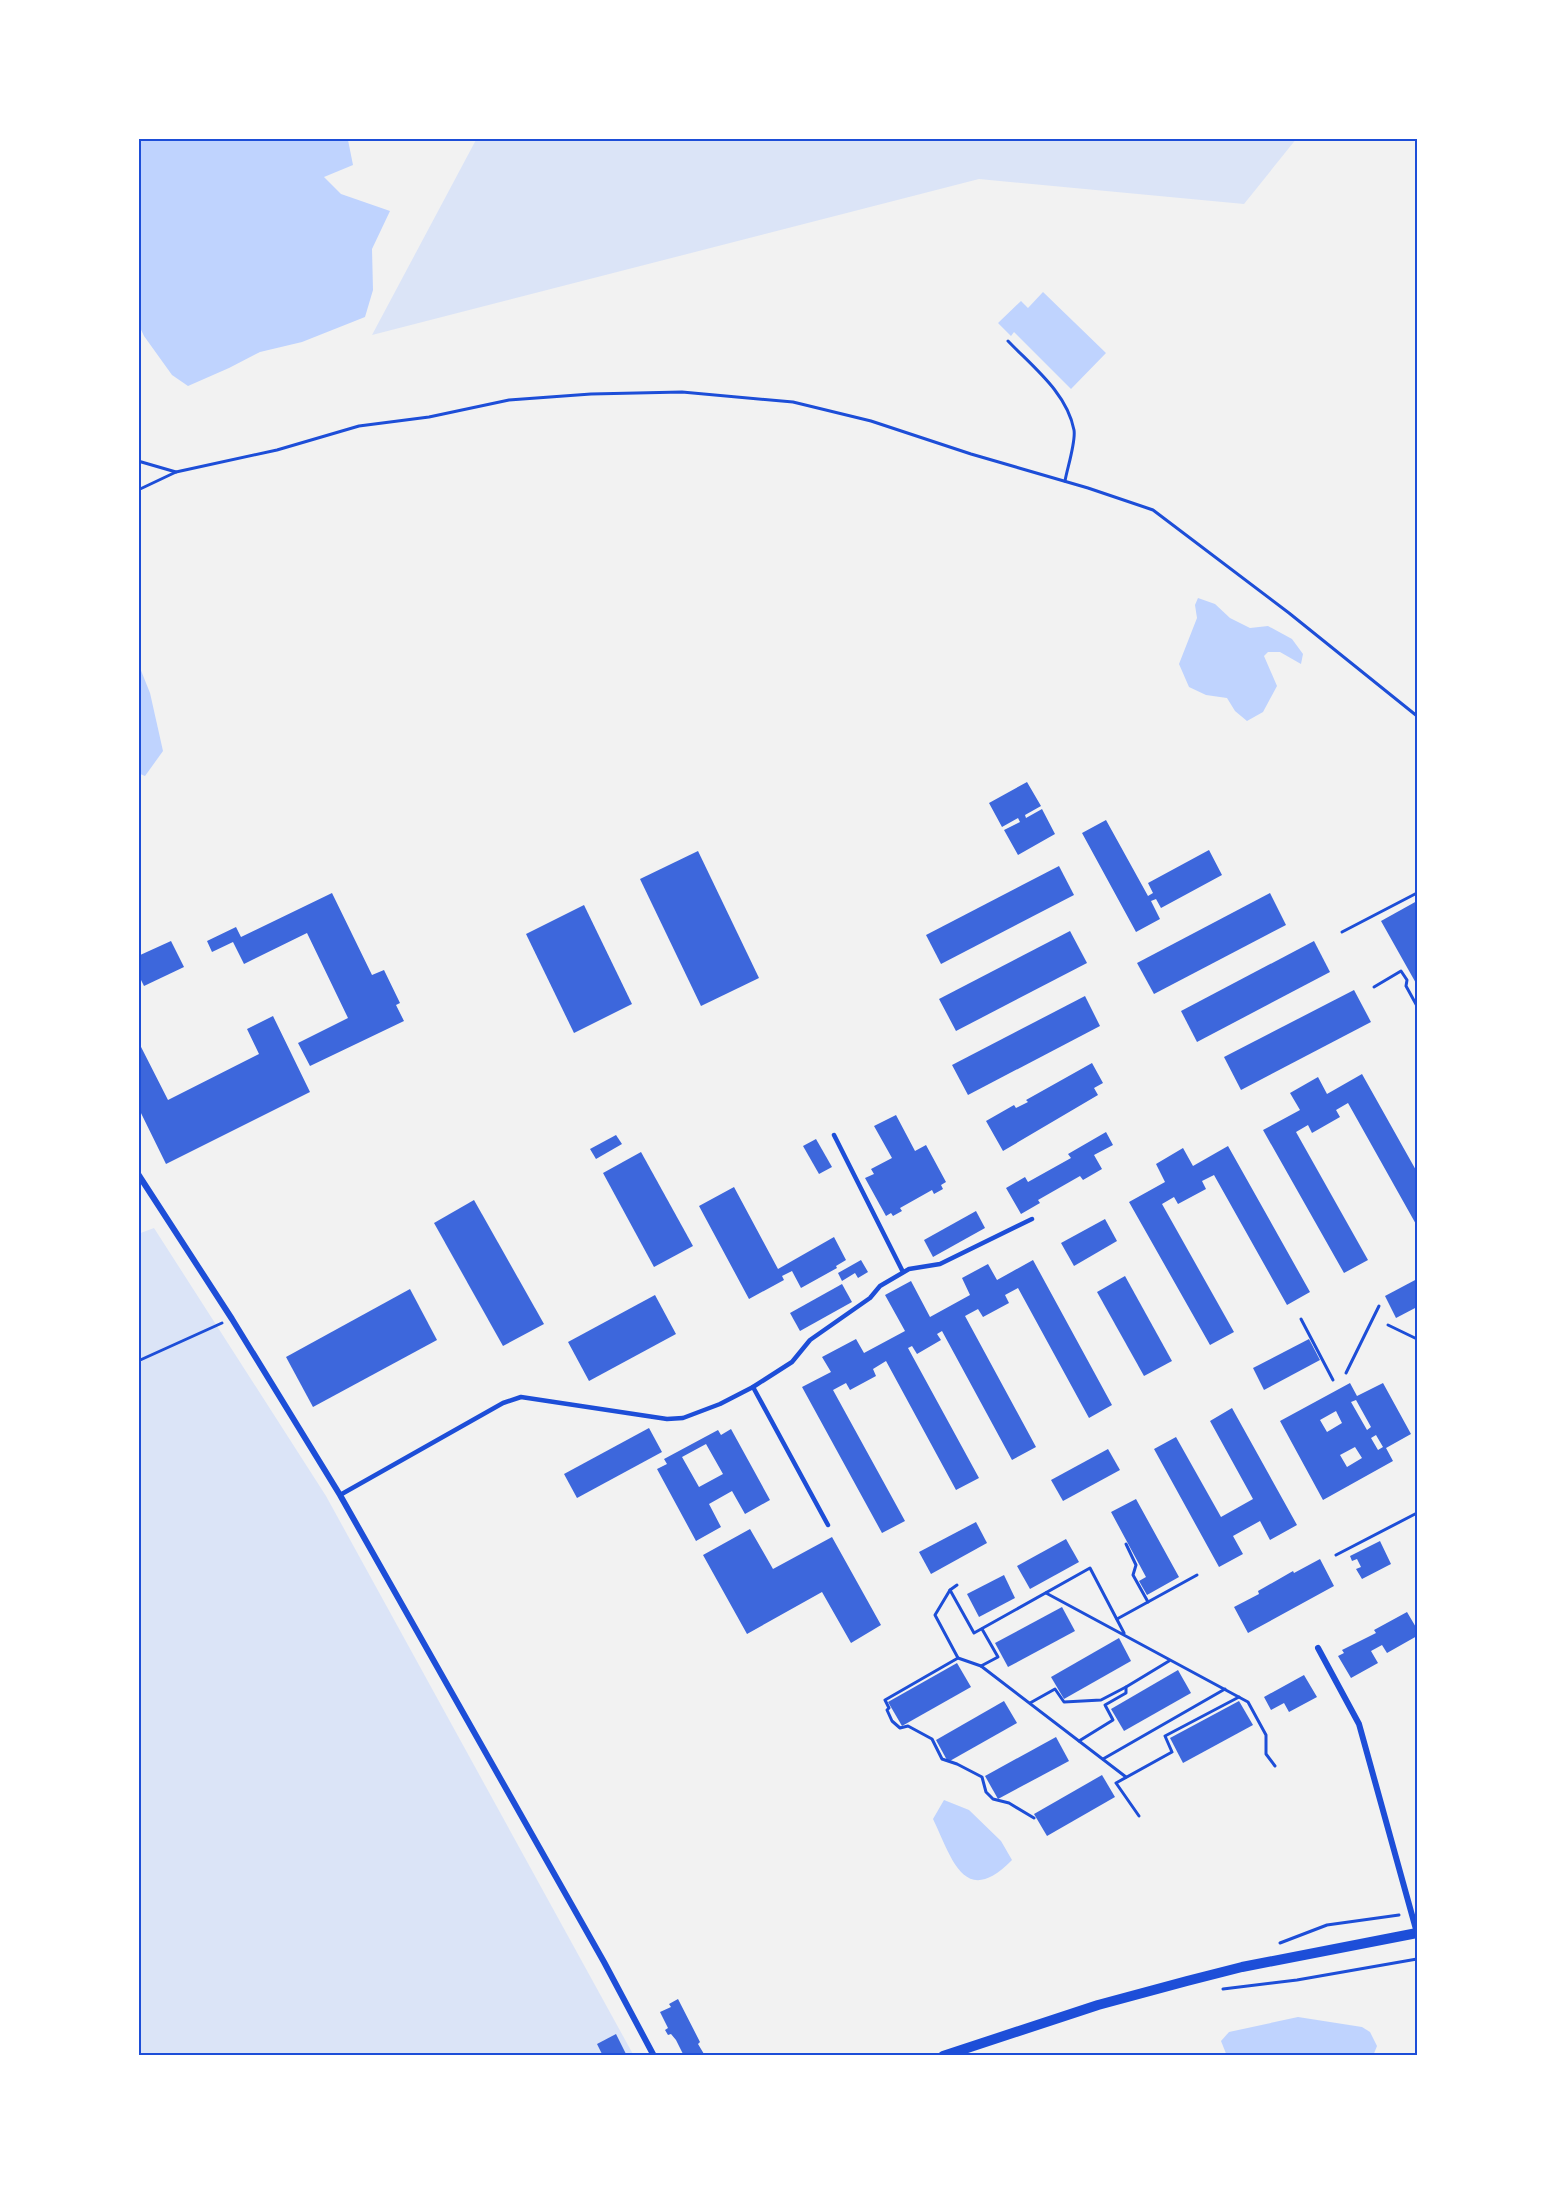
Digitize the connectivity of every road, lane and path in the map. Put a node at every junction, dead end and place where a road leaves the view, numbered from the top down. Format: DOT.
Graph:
graph roads {
  1 [pos="1008,341"];
  2 [pos="138,461"];
  3 [pos="177,472"];
  4 [pos="1065,481"];
  5 [pos="138,490"];
  6 [pos="1417,716"];
  7 [pos="1417,893"];
  8 [pos="1342,932"];
  9 [pos="1374,987"];
  10 [pos="1417,1006"];
  11 [pos="834,1136"];
  12 [pos="138,1174"];
  13 [pos="1032,1219"];
  14 [pos="903,1272"];
  15 [pos="1379,1306"];
  16 [pos="232,1319"];
  17 [pos="1300,1319"];
  18 [pos="1388,1325"];
  19 [pos="1417,1339"];
  20 [pos="138,1361"];
  21 [pos="1346,1373"];
  22 [pos="1333,1380"];
  23 [pos="753,1386"];
  24 [pos="340,1495"];
  25 [pos="1417,1513"];
  26 [pos="828,1525"];
  27 [pos="1126,1544"];
  28 [pos="1336,1556"];
  29 [pos="1197,1575"];
  30 [pos="957,1585"];
  31 [pos="950,1590"];
  32 [pos="1046,1593"];
  33 [pos="1148,1602"];
  34 [pos="1117,1619"];
  35 [pos="982,1629"];
  36 [pos="1125,1635"];
  37 [pos="1318,1647"];
  38 [pos="958,1658"];
  39 [pos="1169,1661"];
  40 [pos="981,1666"];
  41 [pos="1126,1687"];
  42 [pos="1225,1689"];
  43 [pos="1239,1697"];
  44 [pos="1029,1703"];
  45 [pos="1079,1741"];
  46 [pos="1103,1759"];
  47 [pos="1275,1766"];
  48 [pos="1126,1777"];
  49 [pos="1139,1816"];
  50 [pos="1034,1818"];
  51 [pos="1417,1933"];
  52 [pos="1417,1959"];
  53 [pos="1223,1989"];
  54 [pos="654,2056"];
  55 [pos="943,2056"];
  1 -- 4 [label="path"];
  2 -- 3 [label="path"];
  3 -- 4 [label="path"];
  3 -- 5 [label="path"];
  4 -- 6 [label="path"];
  7 -- 8 [label="path"];
  9 -- 10 [label="path"];
  11 -- 14 [label="lane"];
  12 -- 16 [label="street"];
  13 -- 14 [label="lane"];
  14 -- 23 [label="lane"];
  15 -- 21 [label="path"];
  16 -- 20 [label="path"];
  16 -- 24 [label="street"];
  17 -- 22 [label="path"];
  18 -- 19 [label="path"];
  23 -- 24 [label="lane"];
  23 -- 26 [label="lane"];
  24 -- 54 [label="street"];
  25 -- 28 [label="path"];
  27 -- 33 [label="path"];
  29 -- 33 [label="path"];
  30 -- 31 [label="path"];
  31 -- 35 [label="path"];
  31 -- 38 [label="path"];
  32 -- 34 [label="path"];
  32 -- 35 [label="path"];
  32 -- 36 [label="path"];
  33 -- 34 [label="path"];
  34 -- 36 [label="path"];
  35 -- 40 [label="path"];
  36 -- 39 [label="path"];
  37 -- 51 [label="street"];
  38 -- 40 [label="path"];
  38 -- 50 [label="path"];
  39 -- 41 [label="path"];
  39 -- 42 [label="path"];
  40 -- 44 [label="path"];
  41 -- 44 [label="path"];
  41 -- 45 [label="path"];
  42 -- 43 [label="path"];
  42 -- 46 [label="path"];
  43 -- 47 [label="path"];
  43 -- 48 [label="path"];
  44 -- 45 [label="path"];
  45 -- 46 [label="path"];
  46 -- 48 [label="path"];
  48 -- 49 [label="path"];
  51 -- 55 [label="street"];
  52 -- 53 [label="path"];
}
